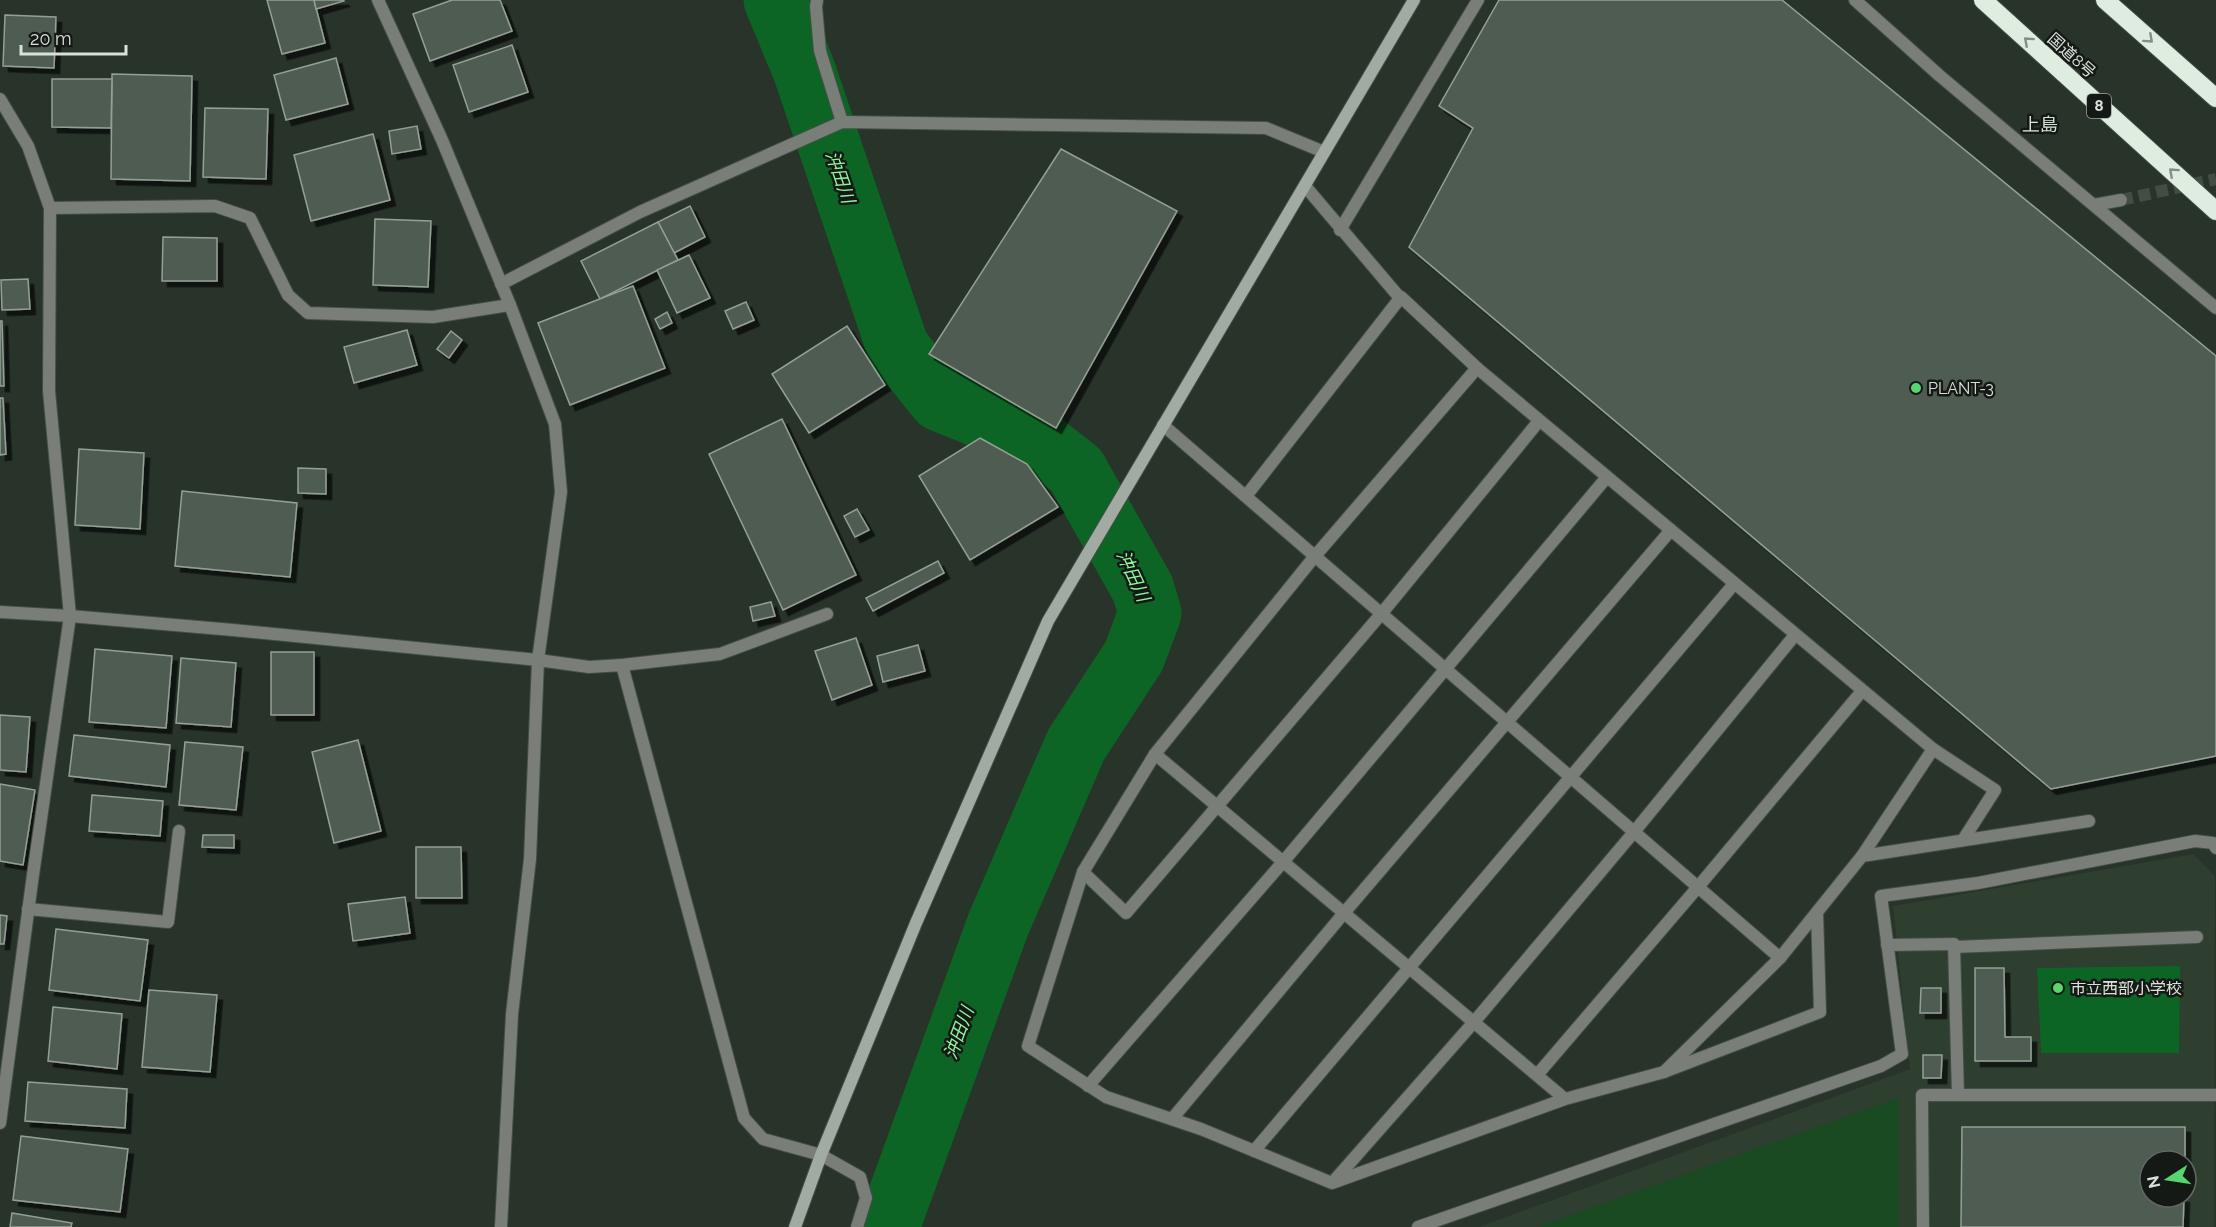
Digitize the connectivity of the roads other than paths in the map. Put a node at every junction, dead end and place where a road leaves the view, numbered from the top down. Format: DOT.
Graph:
graph roads {
  1 [pos="378,0"];
  2 [pos="817,0"];
  3 [pos="1414,0"];
  4 [pos="1478,0"];
  5 [pos="1855,0"];
  6 [pos="1983,0"];
  7 [pos="2105,0"];
  8 [pos="2216,98"];
  9 [pos="0,99"];
  10 [pos="842,122"];
  11 [pos="1324,152"];
  12 [pos="1305,186"];
  13 [pos="2121,200"];
  14 [pos="2094,205"];
  15 [pos="50,208"];
  16 [pos="2216,211"];
  17 [pos="1340,230"];
  18 [pos="501,284"];
  19 [pos="1400,298"];
  20 [pos="510,305"];
  21 [pos="2216,308"];
  22 [pos="1477,368"];
  23 [pos="1539,421"];
  24 [pos="1163,425"];
  25 [pos="1607,477"];
  26 [pos="1246,496"];
  27 [pos="1671,531"];
  28 [pos="1316,556"];
  29 [pos="1734,584"];
  30 [pos="0,612"];
  31 [pos="1382,613"];
  32 [pos="827,614"];
  33 [pos="70,616"];
  34 [pos="1795,635"];
  35 [pos="538,660"];
  36 [pos="622,665"];
  37 [pos="1446,670"];
  38 [pos="1862,691"];
  39 [pos="1507,722"];
  40 [pos="1933,750"];
  41 [pos="1155,754"];
  42 [pos="1572,778"];
  43 [pos="1216,805"];
  44 [pos="2089,821"];
  45 [pos="179,831"];
  46 [pos="1634,832"];
  47 [pos="1963,840"];
  48 [pos="2215,842"];
  49 [pos="1862,856"];
  50 [pos="1283,862"];
  51 [pos="1083,872"];
  52 [pos="1698,887"];
  53 [pos="28,909"];
  54 [pos="1817,912"];
  55 [pos="1344,913"];
  56 [pos="2197,937"];
  57 [pos="1887,945"];
  58 [pos="1954,947"];
  59 [pos="1780,958"];
  60 [pos="1408,966"];
  61 [pos="1474,1022"];
  62 [pos="1664,1072"];
  63 [pos="1537,1075"];
  64 [pos="1088,1086"];
  65 [pos="1958,1095"];
  66 [pos="2216,1095"];
  67 [pos="1565,1099"];
  68 [pos="1172,1119"];
  69 [pos="0,1123"];
  70 [pos="1254,1151"];
  71 [pos="821,1155"];
  72 [pos="1332,1183"];
  73 [pos="501,1227"];
  74 [pos="795,1227"];
  75 [pos="857,1227"];
  76 [pos="1418,1227"];
  77 [pos="1923,1227"];
  1 -- 18 [label="street"];
  2 -- 10 [label="street"];
  3 -- 11 [label="street"];
  4 -- 17 [label="street"];
  5 -- 14 [label="street"];
  16 -- 6 [label="highway, 国道8号 / 8, one-way"];
  7 -- 8 [label="highway, one-way"];
  9 -- 15 [label="street"];
  10 -- 11 [label="street"];
  10 -- 18 [label="street"];
  11 -- 12 [label="street"];
  12 -- 17 [label="street"];
  12 -- 24 [label="street"];
  13 -- 14 [label="street"];
  14 -- 21 [label="street"];
  15 -- 20 [label="street"];
  15 -- 33 [label="street"];
  17 -- 19 [label="street"];
  18 -- 20 [label="street"];
  19 -- 22 [label="street"];
  19 -- 26 [label="street"];
  20 -- 35 [label="street"];
  22 -- 23 [label="street"];
  22 -- 28 [label="street"];
  23 -- 25 [label="street"];
  23 -- 31 [label="street"];
  24 -- 26 [label="street"];
  24 -- 71 [label="street"];
  25 -- 27 [label="street"];
  25 -- 37 [label="street"];
  26 -- 28 [label="street"];
  27 -- 29 [label="street"];
  27 -- 39 [label="street"];
  28 -- 31 [label="street"];
  28 -- 41 [label="street"];
  29 -- 34 [label="street"];
  29 -- 42 [label="street"];
  30 -- 33 [label="street"];
  31 -- 37 [label="street"];
  31 -- 43 [label="street"];
  32 -- 36 [label="street"];
  33 -- 35 [label="street"];
  33 -- 53 [label="street"];
  34 -- 38 [label="street"];
  34 -- 46 [label="street"];
  35 -- 36 [label="street"];
  35 -- 73 [label="street"];
  36 -- 71 [label="street"];
  37 -- 39 [label="street"];
  37 -- 50 [label="street"];
  38 -- 40 [label="street"];
  38 -- 52 [label="street"];
  39 -- 42 [label="street"];
  39 -- 55 [label="street"];
  40 -- 47 [label="street"];
  40 -- 49 [label="street"];
  41 -- 43 [label="street"];
  41 -- 51 [label="street"];
  42 -- 46 [label="street"];
  42 -- 60 [label="street"];
  43 -- 50 [label="street"];
  43 -- 51 [label="street"];
  44 -- 47 [label="street"];
  45 -- 53 [label="street"];
  46 -- 52 [label="street"];
  46 -- 61 [label="street"];
  47 -- 49 [label="street"];
  48 -- 57 [label="street"];
  49 -- 54 [label="street"];
  50 -- 55 [label="street"];
  50 -- 64 [label="street"];
  51 -- 64 [label="street"];
  52 -- 59 [label="street"];
  52 -- 63 [label="street"];
  53 -- 69 [label="street"];
  54 -- 59 [label="street"];
  54 -- 62 [label="street"];
  55 -- 60 [label="street"];
  55 -- 68 [label="street"];
  56 -- 58 [label="street"];
  57 -- 58 [label="street"];
  57 -- 76 [label="street"];
  58 -- 65 [label="street"];
  59 -- 62 [label="street"];
  60 -- 61 [label="street"];
  60 -- 70 [label="street"];
  61 -- 63 [label="street"];
  61 -- 72 [label="street"];
  62 -- 67 [label="street"];
  63 -- 67 [label="street"];
  64 -- 68 [label="street"];
  65 -- 66 [label="street"];
  65 -- 77 [label="street"];
  67 -- 72 [label="street"];
  68 -- 70 [label="street"];
  70 -- 72 [label="street"];
  71 -- 74 [label="street"];
  71 -- 75 [label="street"];
}
